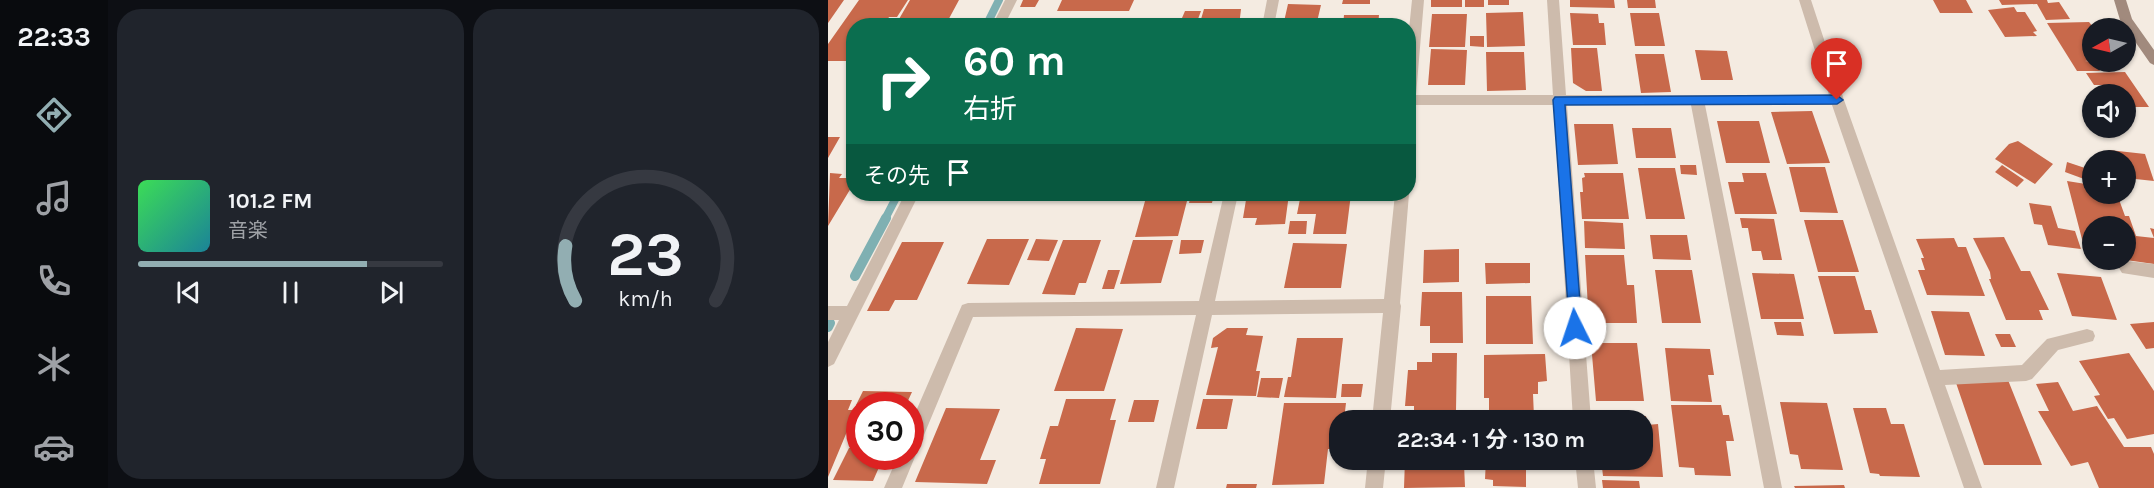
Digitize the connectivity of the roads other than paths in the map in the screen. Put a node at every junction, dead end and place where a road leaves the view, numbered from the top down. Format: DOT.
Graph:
graph roads {
  1 [pos="1011,0"];
  2 [pos="1274,0"];
  3 [pos="1418,0"];
  4 [pos="1553,0"];
  5 [pos="1805,0"];
  6 [pos="2120,0"];
  7 [pos="1002,18"];
  8 [pos="1270,18"];
  9 [pos="1416,25"];
  10 [pos="2154,60"];
  11 [pos="1416,100"];
  12 [pos="1559,100"];
  13 [pos="1697,100"];
  14 [pos="1837,100"];
  15 [pos="908,201"];
  16 [pos="1229,201"];
  17 [pos="1401,201"];
  18 [pos="2136,269"];
  19 [pos="2154,271"];
  20 [pos="1393,306"];
  21 [pos="1205,309"];
  22 [pos="828,313"];
  23 [pos="852,313"];
  24 [pos="2087,336"];
  25 [pos="828,359"];
  26 [pos="1934,378"];
  27 [pos="1382,410"];
  28 [pos="1581,410"];
  29 [pos="924,414"];
  30 [pos="901,470"];
  31 [pos="1376,470"];
  32 [pos="1585,470"];
  33 [pos="893,488"];
  34 [pos="1165,488"];
  35 [pos="1374,488"];
  36 [pos="1587,488"];
  37 [pos="1773,488"];
  38 [pos="1973,488"];
  1 -- 7 [label="street"];
  2 -- 8 [label="street"];
  3 -- 9 [label="street"];
  4 -- 12 [label="street"];
  5 -- 14 [label="street"];
  6 -- 10 [label="street"];
  11 -- 12 [label="street"];
  12 -- 13 [label="street"];
  12 -- 28 [label="street"];
  13 -- 14 [label="street"];
  13 -- 37 [label="street"];
  14 -- 26 [label="street"];
  15 -- 23 [label="street"];
  16 -- 21 [label="street"];
  17 -- 20 [label="street"];
  18 -- 19 [label="street"];
  20 -- 21 [label="street"];
  20 -- 27 [label="street"];
  21 -- 29 [label="street"];
  21 -- 34 [label="street"];
  22 -- 23 [label="street"];
  23 -- 25 [label="street"];
  24 -- 26 [label="street"];
  26 -- 38 [label="street"];
  30 -- 33 [label="street"];
  31 -- 35 [label="street"];
  32 -- 36 [label="street"];
}
